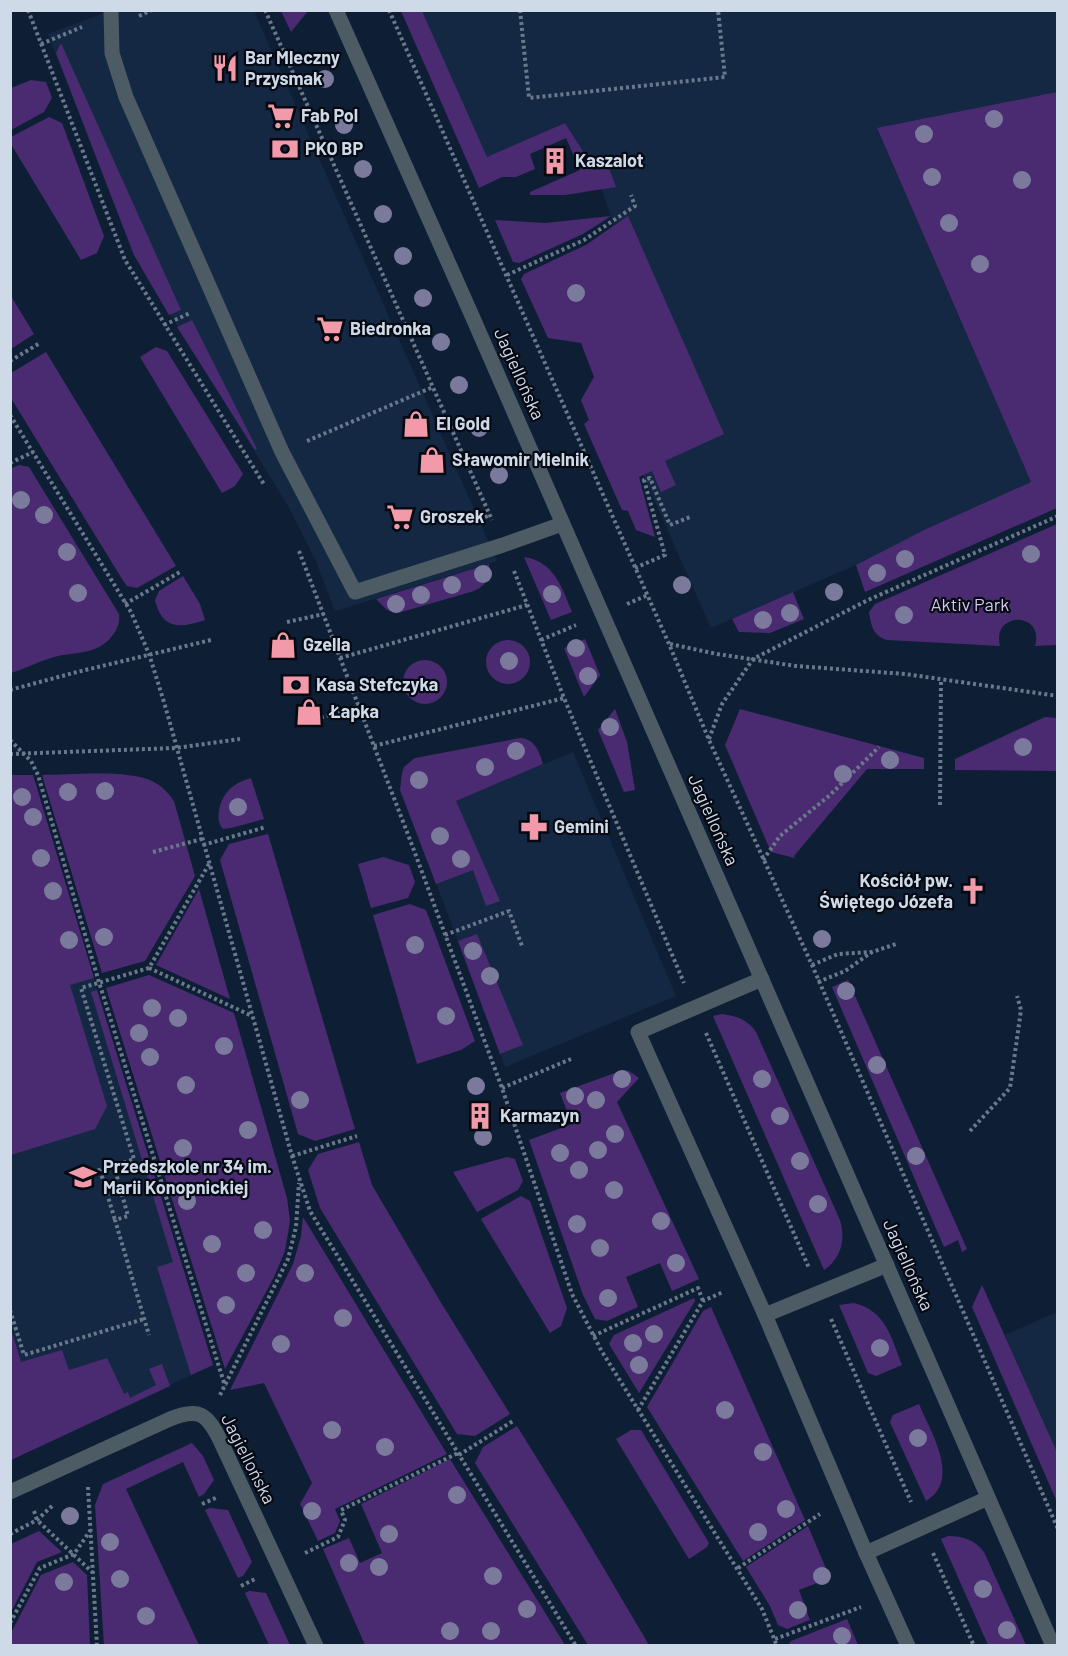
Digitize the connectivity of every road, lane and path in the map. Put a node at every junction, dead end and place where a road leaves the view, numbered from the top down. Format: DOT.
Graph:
graph roads {
  1 [pos="28,10"];
  2 [pos="111,10"];
  3 [pos="265,10"];
  4 [pos="336,10"];
  5 [pos="389,10"];
  6 [pos="520,10"];
  7 [pos="718,10"];
  8 [pos="631,195"];
  9 [pos="507,275"];
  10 [pos="40,343"];
  11 [pos="10,362"];
  12 [pos="434,387"];
  13 [pos="10,415"];
  14 [pos="33,452"];
  15 [pos="282,452"];
  16 [pos="10,463"];
  17 [pos="252,465"];
  18 [pos="269,493"];
  19 [pos="1058,516"];
  20 [pos="690,517"];
  21 [pos="562,524"];
  22 [pos="503,545"];
  23 [pos="298,549"];
  24 [pos="635,568"];
  25 [pos="180,572"];
  26 [pos="125,603"];
  27 [pos="527,605"];
  28 [pos="324,614"];
  29 [pos="287,622"];
  30 [pos="211,640"];
  31 [pos="669,644"];
  32 [pos="149,654"];
  33 [pos="340,658"];
  34 [pos="753,660"];
  35 [pos="941,679"];
  36 [pos="10,690"];
  37 [pos="1058,696"];
  38 [pos="564,698"];
  39 [pos="359,707"];
  40 [pos="315,719"];
  41 [pos="240,739"];
  42 [pos="10,740"];
  43 [pos="709,740"];
  44 [pos="374,746"];
  45 [pos="176,747"];
  46 [pos="879,747"];
  47 [pos="10,754"];
  48 [pos="25,754"];
  49 [pos="939,805"];
  50 [pos="266,827"];
  51 [pos="202,839"];
  52 [pos="203,845"];
  53 [pos="153,852"];
  54 [pos="763,860"];
  55 [pos="209,863"];
  56 [pos="445,935"];
  57 [pos="896,944"];
  58 [pos="522,946"];
  59 [pos="872,952"];
  60 [pos="812,965"];
  61 [pos="149,968"];
  62 [pos="762,979"];
  63 [pos="99,982"];
  64 [pos="818,982"];
  65 [pos="1017,996"];
  66 [pos="695,1009"];
  67 [pos="252,1016"];
  68 [pos="571,1059"];
  69 [pos="502,1088"];
  70 [pos="970,1131"];
  71 [pos="357,1136"];
  72 [pos="292,1156"];
  73 [pos="114,1166"];
  74 [pos="100,1170"];
  75 [pos="92,1172"];
  76 [pos="299,1179"];
  77 [pos="115,1220"];
  78 [pos="887,1265"];
  79 [pos="749,1282"];
  80 [pos="820,1293"];
  81 [pos="703,1301"];
  82 [pos="10,1310"];
  83 [pos="765,1315"];
  84 [pos="144,1319"];
  85 [pos="149,1335"];
  86 [pos="593,1336"];
  87 [pos="225,1386"];
  88 [pos="638,1410"];
  89 [pos="206,1418"];
  90 [pos="513,1421"];
  91 [pos="458,1454"];
  92 [pos="88,1480"];
  93 [pos="10,1492"];
  94 [pos="988,1498"];
  95 [pos="844,1499"];
  96 [pos="922,1528"];
  97 [pos="1058,1529"];
  98 [pos="90,1532"];
  99 [pos="10,1534"];
  100 [pos="866,1553"];
  101 [pos="74,1554"];
  102 [pos="278,1565"];
  103 [pos="738,1568"];
  104 [pos="93,1572"];
  105 [pos="887,1597"];
  106 [pos="10,1623"];
  107 [pos="775,1640"];
  108 [pos="97,1646"];
  109 [pos="316,1646"];
  110 [pos="576,1646"];
  111 [pos="777,1646"];
  112 [pos="908,1646"];
  113 [pos="974,1646"];
  114 [pos="1053,1646"];
  1 -- 17 [label="path"];
  2 -- 15 [label="street"];
  3 -- 12 [label="path"];
  4 -- 21 [label="street, Jagiellońska"];
  5 -- 9 [label="path"];
  6 -- 7 [label="path"];
  8 -- 9 [label="path"];
  9 -- 24 [label="path"];
  10 -- 11 [label="path"];
  12 -- 15 [label="path"];
  12 -- 22 [label="path"];
  13 -- 14 [label="path"];
  14 -- 16 [label="path"];
  14 -- 26 [label="path"];
  15 -- 17 [label="path"];
  15 -- 22 [label="street"];
  17 -- 18 [label="path"];
  19 -- 34 [label="path"];
  20 -- 24 [label="path"];
  21 -- 22 [label="street"];
  21 -- 62 [label="street, Jagiellońska"];
  22 -- 27 [label="path"];
  23 -- 28 [label="path"];
  24 -- 31 [label="path"];
  25 -- 26 [label="path"];
  26 -- 32 [label="path"];
  27 -- 33 [label="path"];
  27 -- 38 [label="path"];
  28 -- 29 [label="path"];
  28 -- 33 [label="path"];
  30 -- 32 [label="path"];
  31 -- 34 [label="path"];
  31 -- 43 [label="path"];
  32 -- 36 [label="path"];
  32 -- 45 [label="path"];
  33 -- 39 [label="path"];
  34 -- 35 [label="path"];
  34 -- 43 [label="path"];
  35 -- 37 [label="path"];
  35 -- 49 [label="path"];
  38 -- 44 [label="path"];
  38 -- 66 [label="path"];
  39 -- 40 [label="path"];
  39 -- 44 [label="path"];
  41 -- 45 [label="path"];
  42 -- 48 [label="path"];
  43 -- 54 [label="path"];
  44 -- 56 [label="path"];
  45 -- 48 [label="path"];
  45 -- 51 [label="path"];
  46 -- 54 [label="path"];
  47 -- 48 [label="path"];
  48 -- 63 [label="path"];
  50 -- 52 [label="path"];
  51 -- 52 [label="path"];
  51 -- 53 [label="path"];
  52 -- 55 [label="path"];
  54 -- 60 [label="path"];
  55 -- 61 [label="path"];
  55 -- 67 [label="path"];
  56 -- 58 [label="path"];
  56 -- 69 [label="path"];
  57 -- 59 [label="path"];
  59 -- 60 [label="path"];
  59 -- 64 [label="path"];
  60 -- 64 [label="path"];
  61 -- 63 [label="path"];
  61 -- 67 [label="path"];
  62 -- 66 [label="street"];
  62 -- 78 [label="street, Jagiellońska"];
  63 -- 73 [label="path"];
  63 -- 87 [label="path"];
  64 -- 97 [label="path"];
  65 -- 70 [label="path"];
  66 -- 79 [label="street"];
  66 -- 80 [label="path"];
  67 -- 72 [label="path"];
  68 -- 69 [label="path"];
  69 -- 86 [label="path"];
  71 -- 72 [label="path"];
  72 -- 76 [label="path"];
  73 -- 74 [label="path"];
  73 -- 77 [label="path"];
  74 -- 75 [label="path"];
  74 -- 77 [label="path"];
  76 -- 87 [label="path"];
  76 -- 91 [label="path"];
  77 -- 84 [label="path"];
  78 -- 80 [label="street"];
  78 -- 94 [label="street, Jagiellońska"];
  79 -- 81 [label="path"];
  79 -- 83 [label="street"];
  80 -- 83 [label="street"];
  80 -- 96 [label="path"];
  81 -- 86 [label="path"];
  81 -- 88 [label="path"];
  82 -- 84 [label="path"];
  83 -- 95 [label="street"];
  84 -- 85 [label="path"];
  86 -- 88 [label="path"];
  87 -- 89 [label="path"];
  88 -- 103 [label="path"];
  89 -- 93 [label="street, Jagiellońska"];
  89 -- 102 [label="street, Jagiellońska"];
  90 -- 91 [label="path"];
  91 -- 102 [label="path"];
  91 -- 110 [label="path"];
  92 -- 98 [label="path"];
  94 -- 96 [label="street"];
  94 -- 114 [label="street, Jagiellońska"];
  95 -- 100 [label="street"];
  95 -- 103 [label="path"];
  96 -- 100 [label="street"];
  96 -- 113 [label="path"];
  98 -- 101 [label="path"];
  98 -- 104 [label="path"];
  99 -- 101 [label="path"];
  100 -- 105 [label="street"];
  101 -- 104 [label="path"];
  101 -- 106 [label="path"];
  102 -- 109 [label="street, Jagiellońska"];
  103 -- 107 [label="path"];
  104 -- 108 [label="path"];
  105 -- 107 [label="path"];
  105 -- 112 [label="street"];
  107 -- 111 [label="path"];
}
